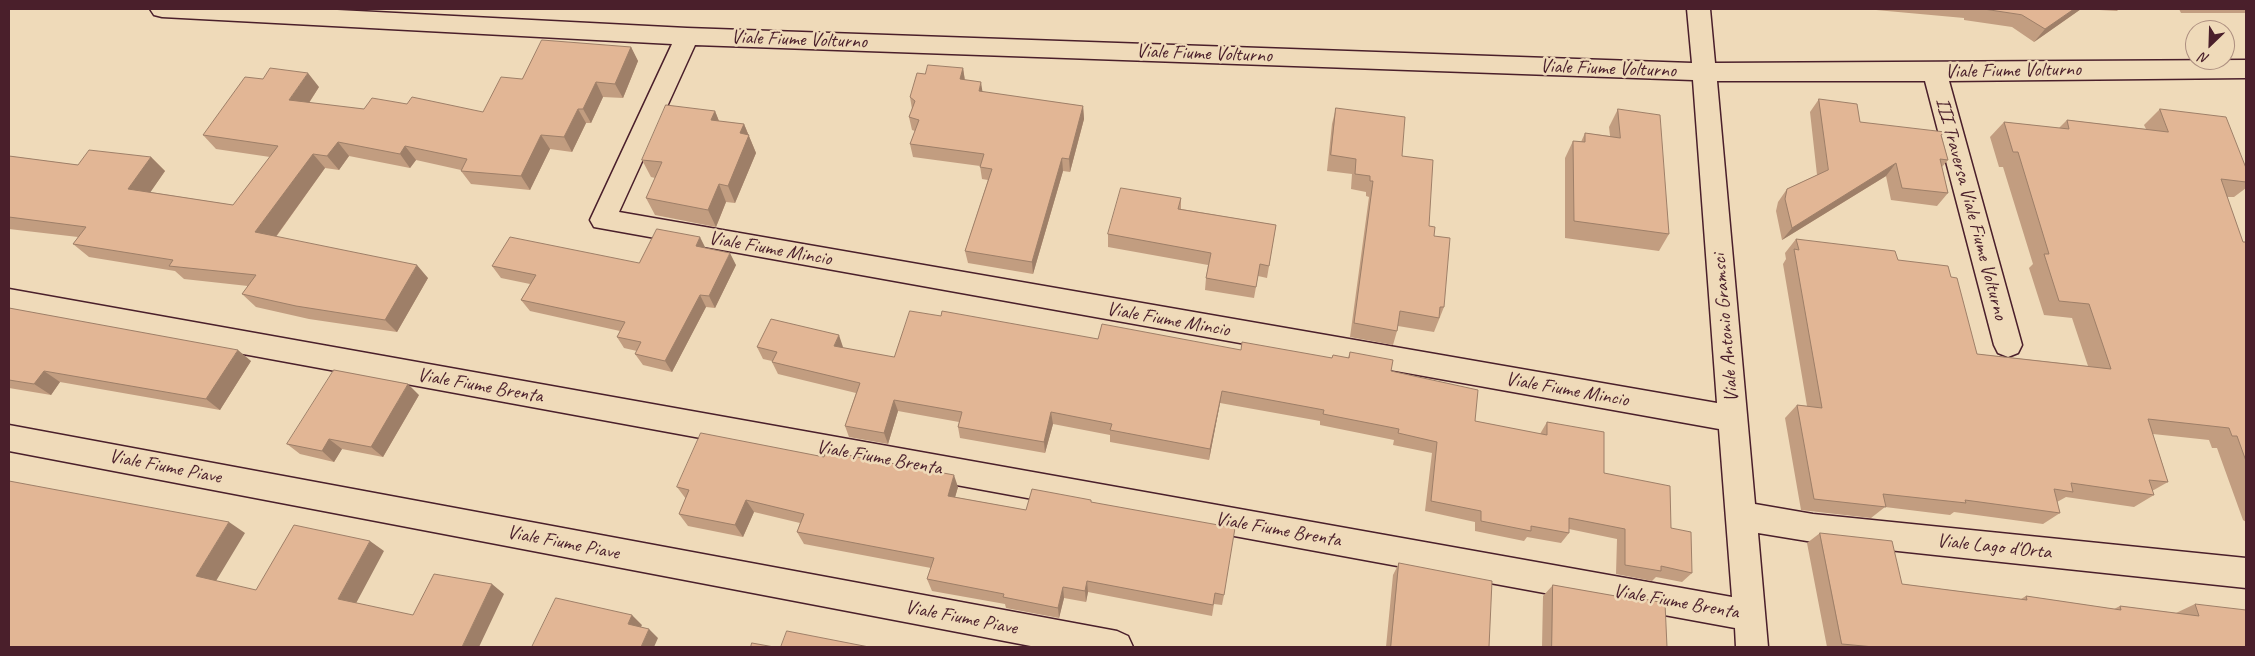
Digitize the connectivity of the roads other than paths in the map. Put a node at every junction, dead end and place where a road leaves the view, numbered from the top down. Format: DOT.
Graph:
graph roads {
  1 [pos="162,9"];
  2 [pos="574,9"];
  3 [pos="1699,9"];
  4 [pos="563,29"];
  5 [pos="687,36"];
  6 [pos="2246,68"];
  7 [pos="1704,72"];
  8 [pos="1936,72"];
  9 [pos="9,300"];
  10 [pos="2008,344"];
  11 [pos="1734,419"];
  12 [pos="9,438"];
  13 [pos="1741,516"];
  14 [pos="2246,574"];
  15 [pos="1749,615"];
  16 [pos="1116,647"];
  17 [pos="1752,647"];
  1 -- 4 [label="street, Viale Fiume Volturno"];
  2 -- 4 [label="street"];
  3 -- 7 [label="street, Viale Antonio Gramsci"];
  4 -- 5 [label="street, Viale Fiume Volturno"];
  5 -- 7 [label="street, Viale Fiume Volturno"];
  5 -- 11 [label="street, Viale Fiume Mincio"];
  6 -- 8 [label="street, Viale Fiume Volturno"];
  7 -- 8 [label="street, Viale Fiume Volturno"];
  7 -- 11 [label="street, Viale Antonio Gramsci"];
  8 -- 10 [label="street, III Traversa Viale Fiume Volturno"];
  9 -- 15 [label="street, Viale Fiume Brenta"];
  11 -- 13 [label="street, Viale Antonio Gramsci"];
  12 -- 16 [label="street, Viale Fiume Piave"];
  13 -- 14 [label="street, Viale Lago d'Orta"];
  13 -- 15 [label="street, Viale Antonio Gramsci"];
  15 -- 17 [label="street, Viale Antonio Gramsci"];
}
